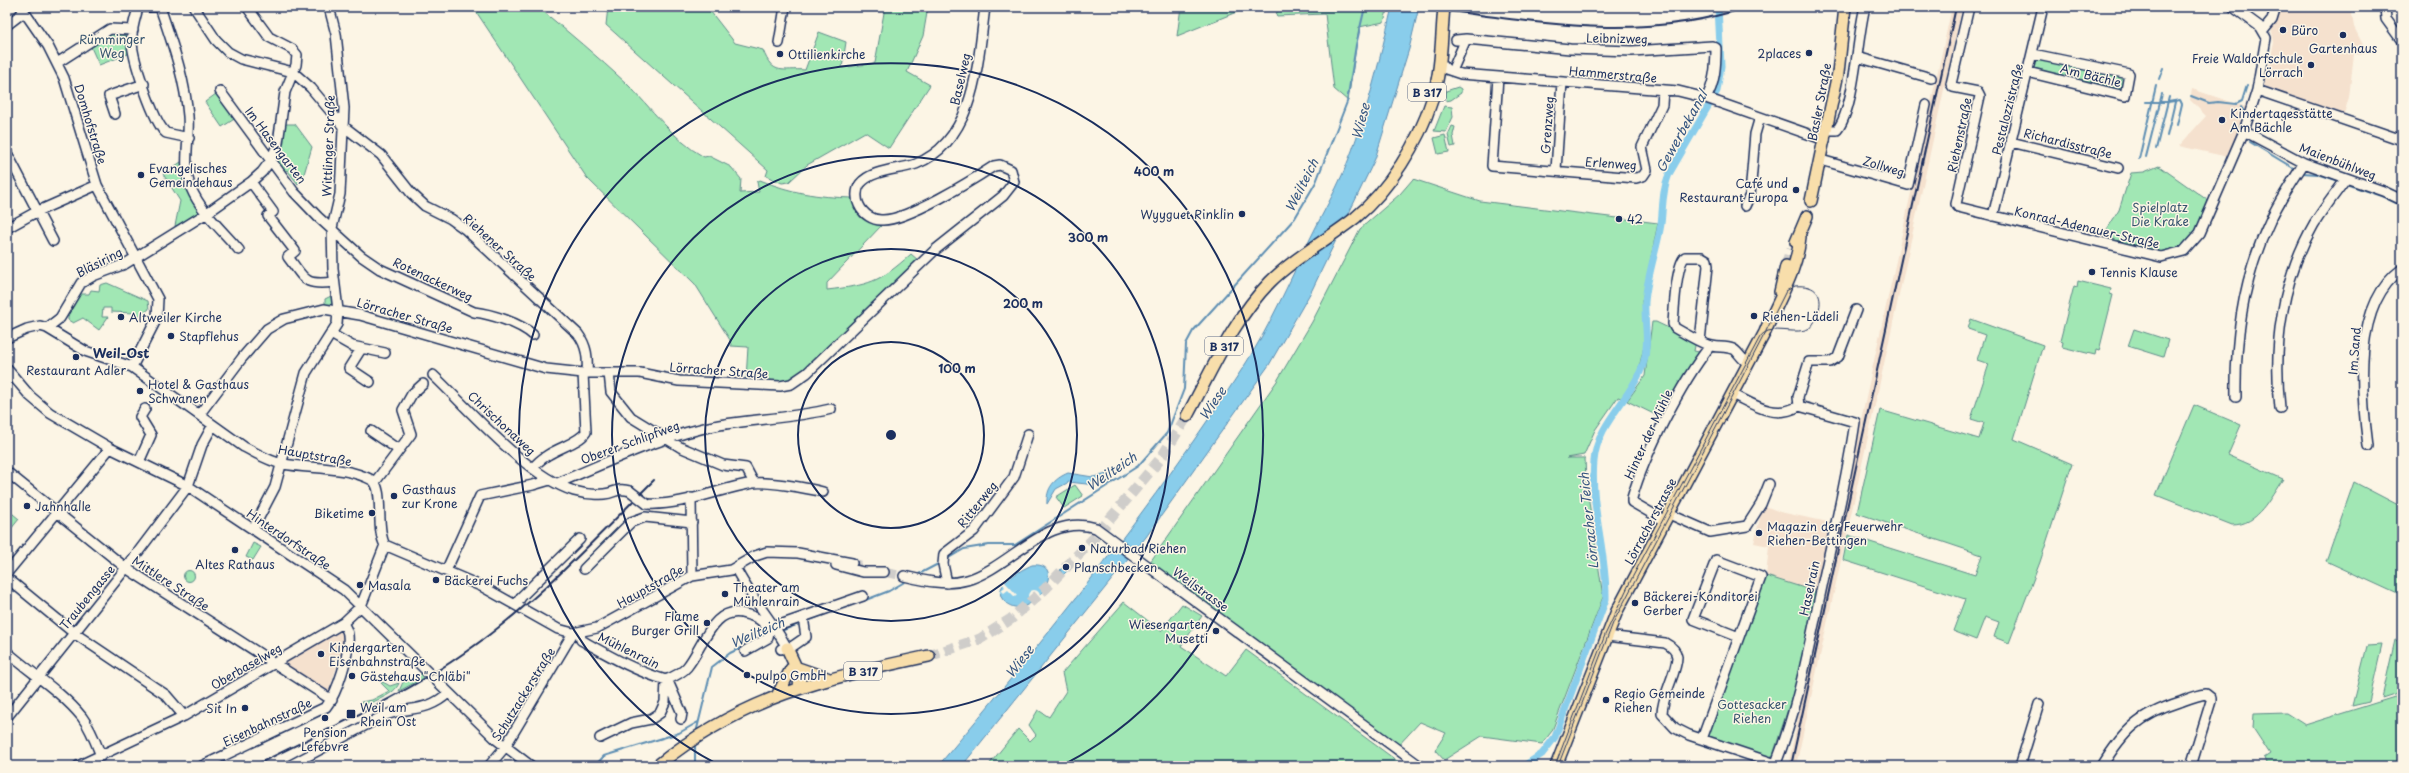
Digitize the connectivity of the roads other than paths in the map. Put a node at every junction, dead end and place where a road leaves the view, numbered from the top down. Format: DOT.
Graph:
graph roads {
  1 [pos="137,7"];
  2 [pos="156,7"];
  3 [pos="160,7"];
  4 [pos="194,7"];
  5 [pos="247,7"];
  6 [pos="328,7"];
  7 [pos="785,7"];
  8 [pos="985,7"];
  9 [pos="1444,7"];
  10 [pos="1845,7"];
  11 [pos="1866,7"];
  12 [pos="1968,7"];
  13 [pos="2043,7"];
  14 [pos="2232,7"];
  15 [pos="2276,7"];
  16 [pos="2385,7"];
  17 [pos="23,9"];
  18 [pos="7,25"];
  19 [pos="133,30"];
  20 [pos="2263,31"];
  21 [pos="1466,39"];
  22 [pos="1456,40"];
  23 [pos="2402,41"];
  24 [pos="779,42"];
  25 [pos="2033,54"];
  26 [pos="1857,57"];
  27 [pos="57,63"];
  28 [pos="1437,65"];
  29 [pos="1452,71"];
  30 [pos="292,72"];
  31 [pos="2028,72"];
  32 [pos="1461,74"];
  33 [pos="1498,77"];
  34 [pos="1931,78"];
  35 [pos="1562,82"];
  36 [pos="144,84"];
  37 [pos="1663,90"];
  38 [pos="2257,90"];
  39 [pos="220,91"];
  40 [pos="1710,100"];
  41 [pos="1926,105"];
  42 [pos="115,114"];
  43 [pos="1760,117"];
  44 [pos="342,126"];
  45 [pos="2244,131"];
  46 [pos="1826,135"];
  47 [pos="189,138"];
  48 [pos="2402,140"];
  49 [pos="2011,142"];
  50 [pos="7,153"];
  51 [pos="271,160"];
  52 [pos="1821,160"];
  53 [pos="2304,163"];
  54 [pos="2118,168"];
  55 [pos="1556,170"];
  56 [pos="2346,179"];
  57 [pos="251,182"];
  58 [pos="97,185"];
  59 [pos="857,192"];
  60 [pos="2402,200"];
  61 [pos="1812,201"];
  62 [pos="1745,206"];
  63 [pos="36,212"];
  64 [pos="207,213"];
  65 [pos="1807,216"];
  66 [pos="1993,216"];
  67 [pos="7,228"];
  68 [pos="332,228"];
  69 [pos="53,241"];
  70 [pos="239,250"];
  71 [pos="133,254"];
  72 [pos="1786,266"];
  73 [pos="2402,269"];
  74 [pos="334,282"];
  75 [pos="1780,295"];
  76 [pos="338,310"];
  77 [pos="1856,310"];
  78 [pos="47,328"];
  79 [pos="331,334"];
  80 [pos="533,335"];
  81 [pos="7,338"];
  82 [pos="1700,341"];
  83 [pos="1710,346"];
  84 [pos="361,349"];
  85 [pos="384,353"];
  86 [pos="1748,363"];
  87 [pos="132,367"];
  88 [pos="7,369"];
  89 [pos="585,373"];
  90 [pos="609,373"];
  91 [pos="433,375"];
  92 [pos="370,382"];
  93 [pos="423,384"];
  94 [pos="1732,394"];
  95 [pos="2236,397"];
  96 [pos="1799,406"];
  97 [pos="2280,408"];
  98 [pos="145,409"];
  99 [pos="831,409"];
  100 [pos="199,415"];
  101 [pos="1187,416"];
  102 [pos="212,425"];
  103 [pos="371,432"];
  104 [pos="1028,434"];
  105 [pos="666,439"];
  106 [pos="2368,446"];
  107 [pos="110,448"];
  108 [pos="399,450"];
  109 [pos="139,462"];
  110 [pos="282,464"];
  111 [pos="534,468"];
  112 [pos="7,472"];
  113 [pos="554,481"];
  114 [pos="375,482"];
  115 [pos="754,483"];
  116 [pos="1769,484"];
  117 [pos="188,486"];
  118 [pos="823,492"];
  119 [pos="691,498"];
  120 [pos="56,512"];
  121 [pos="1667,518"];
  122 [pos="692,522"];
  123 [pos="253,529"];
  124 [pos="580,539"];
  125 [pos="385,545"];
  126 [pos="824,558"];
  127 [pos="852,563"];
  128 [pos="865,566"];
  129 [pos="126,568"];
  130 [pos="736,568"];
  131 [pos="584,569"];
  132 [pos="446,571"];
  133 [pos="7,574"];
  134 [pos="692,576"];
  135 [pos="7,578"];
  136 [pos="910,578"];
  137 [pos="947,583"];
  138 [pos="863,596"];
  139 [pos="516,605"];
  140 [pos="361,606"];
  141 [pos="803,617"];
  142 [pos="343,624"];
  143 [pos="775,632"];
  144 [pos="74,633"];
  145 [pos="576,633"];
  146 [pos="1607,636"];
  147 [pos="1739,637"];
  148 [pos="745,651"];
  149 [pos="786,651"];
  150 [pos="7,652"];
  151 [pos="929,656"];
  152 [pos="274,664"];
  153 [pos="794,669"];
  154 [pos="38,678"];
  155 [pos="828,678"];
  156 [pos="666,680"];
  157 [pos="799,688"];
  158 [pos="448,693"];
  159 [pos="777,696"];
  160 [pos="332,700"];
  161 [pos="2039,704"];
  162 [pos="184,716"];
  163 [pos="7,717"];
  164 [pos="681,719"];
  165 [pos="600,738"];
  166 [pos="1702,739"];
  167 [pos="505,747"];
  168 [pos="101,756"];
  169 [pos="308,756"];
  170 [pos="1776,765"];
  171 [pos="78,766"];
  172 [pos="202,766"];
  173 [pos="289,766"];
  174 [pos="304,766"];
  175 [pos="489,766"];
  176 [pos="531,766"];
  177 [pos="657,766"];
  178 [pos="1420,766"];
  179 [pos="1556,766"];
  180 [pos="2020,766"];
  181 [pos="2102,766"];
  182 [pos="2191,766"];
  1 -- 2 [label="street"];
  1 -- 19 [label="street"];
  3 -- 47 [label="street"];
  4 -- 30 [label="street, Riehener Straße"];
  5 -- 30 [label="street"];
  6 -- 44 [label="street, Wittlinger Straße"];
  7 -- 24 [label="street"];
  8 -- 59 [label="street, Baselweg"];
  9 -- 28 [label="main road, B 317"];
  10 -- 46 [label="main road, Basler Straße"];
  11 -- 26 [label="street"];
  12 -- 66 [label="street, Riehenstraße"];
  13 -- 25 [label="street, Pestalozzistraße"];
  14 -- 20 [label="street"];
  15 -- 20 [label="street"];
  16 -- 23 [label="street"];
  17 -- 18 [label="street"];
  17 -- 27 [label="street, Domhofstraße"];
  19 -- 27 [label="street"];
  19 -- 36 [label="street"];
  20 -- 38 [label="street, Konrad-Adenauer-Straße"];
  21 -- 22 [label="street, Leibnizweg"];
  21 -- 29 [label="street"];
  21 -- 40 [label="street, Leibnizweg"];
  25 -- 31 [label="street, Pestalozzistraße"];
  25 -- 31 [label="street, Am Bächle"];
  26 -- 34 [label="street"];
  26 -- 46 [label="street"];
  27 -- 58 [label="street, Domhofstraße"];
  28 -- 29 [label="street, Hammerstraße"];
  28 -- 32 [label="street, Hammerstraße"];
  28 -- 101 [label="main road, B 317"];
  29 -- 32 [label="street, Hammerstraße"];
  30 -- 44 [label="street, Riehener Straße"];
  30 -- 51 [label="street"];
  31 -- 49 [label="street, Pestalozzistraße"];
  32 -- 33 [label="street, Hammerstraße"];
  33 -- 35 [label="street, Hammerstraße"];
  33 -- 55 [label="street"];
  35 -- 37 [label="street, Hammerstraße"];
  35 -- 55 [label="street, Grenzweg"];
  36 -- 42 [label="street"];
  36 -- 47 [label="street"];
  37 -- 40 [label="street, Hammerstraße"];
  37 -- 55 [label="street, Erlenweg"];
  38 -- 45 [label="street, Konrad-Adenauer-Straße"];
  38 -- 48 [label="street"];
  39 -- 51 [label="street, Im Hasengarten"];
  40 -- 43 [label="street, Hammerstraße"];
  41 -- 52 [label="street, Zollweg"];
  43 -- 46 [label="street, Hammerstraße"];
  43 -- 62 [label="street"];
  44 -- 68 [label="street, Wittlinger Straße"];
  44 -- 89 [label="street, Riehener Straße"];
  45 -- 53 [label="street, Maienbühlweg"];
  45 -- 66 [label="street, Konrad-Adenauer-Straße"];
  46 -- 52 [label="main road, Basler Straße"];
  47 -- 64 [label="street"];
  49 -- 54 [label="street, Richardisstraße"];
  49 -- 66 [label="street, Pestalozzistraße"];
  50 -- 63 [label="street"];
  51 -- 57 [label="street, Bläsiring"];
  51 -- 68 [label="street, Im Hasengarten"];
  52 -- 61 [label="main road, Basler Straße"];
  53 -- 56 [label="street, Maienbühlweg"];
  53 -- 95 [label="street"];
  56 -- 60 [label="street, Maienbühlweg"];
  56 -- 97 [label="street"];
  57 -- 64 [label="street, Bläsiring"];
  57 -- 74 [label="street"];
  58 -- 63 [label="street"];
  58 -- 71 [label="street, Domhofstraße"];
  59 -- 90 [label="street, Lörracher Straße"];
  63 -- 67 [label="street"];
  63 -- 69 [label="street"];
  64 -- 70 [label="street"];
  64 -- 71 [label="street, Bläsiring"];
  65 -- 75 [label="main road, Lörracherstrasse"];
  68 -- 74 [label="street, Wittlinger Straße"];
  68 -- 80 [label="street, Rotenackerweg"];
  71 -- 78 [label="street, Bläsiring"];
  71 -- 87 [label="street, Bläsiring"];
  72 -- 75 [label="main road, Lörracherstrasse"];
  73 -- 106 [label="street, Im Sand"];
  74 -- 76 [label="street, Wittlinger Straße"];
  75 -- 86 [label="main road, Lörracherstrasse"];
  76 -- 79 [label="street"];
  76 -- 89 [label="street, Lörracher Straße"];
  76 -- 100 [label="street, Lörracher Straße"];
  77 -- 96 [label="street"];
  78 -- 81 [label="street"];
  78 -- 87 [label="street, Hauptstraße"];
  79 -- 84 [label="street"];
  79 -- 110 [label="street"];
  82 -- 82 [label="street"];
  82 -- 83 [label="street"];
  83 -- 86 [label="street"];
  83 -- 121 [label="street, Hinter der Mühle"];
  84 -- 85 [label="street"];
  84 -- 92 [label="street"];
  86 -- 94 [label="main road, Lörracherstrasse"];
  87 -- 100 [label="street, Hauptstraße"];
  88 -- 107 [label="street, Hinterdorfstraße"];
  89 -- 90 [label="street, Lörracher Straße"];
  89 -- 111 [label="street, Riehener Straße"];
  90 -- 105 [label="street"];
  91 -- 111 [label="street, Chrischonaweg"];
  93 -- 108 [label="street"];
  94 -- 96 [label="street"];
  94 -- 121 [label="main road, Lörracherstrasse"];
  96 -- 170 [label="street, Haselrain"];
  98 -- 109 [label="street"];
  99 -- 105 [label="street, Oberer Schlipfweg"];
  100 -- 102 [label="street, Hauptstraße"];
  102 -- 110 [label="street, Hauptstraße"];
  102 -- 117 [label="street, Traubengasse"];
  103 -- 108 [label="street"];
  104 -- 137 [label="street, Ritterweg"];
  105 -- 113 [label="street, Oberer Schlipfweg"];
  105 -- 115 [label="street"];
  107 -- 109 [label="street, Hinterdorfstraße"];
  107 -- 120 [label="street"];
  108 -- 114 [label="street"];
  109 -- 117 [label="street, Hinterdorfstraße"];
  110 -- 114 [label="street, Hauptstraße"];
  110 -- 123 [label="street"];
  111 -- 113 [label="street, Chrischonaweg"];
  112 -- 120 [label="street, Mittlere Straße"];
  113 -- 119 [label="street, Chrischonaweg, bridge"];
  113 -- 132 [label="street, Oberer Schlipfweg"];
  114 -- 125 [label="street"];
  115 -- 118 [label="street"];
  115 -- 119 [label="street"];
  116 -- 121 [label="street, Hinter der Mühle"];
  117 -- 123 [label="street, Hinterdorfstraße"];
  117 -- 129 [label="street, Traubengasse"];
  119 -- 122 [label="street"];
  120 -- 129 [label="street, Mittlere Straße"];
  120 -- 133 [label="street"];
  121 -- 146 [label="main road, Lörracherstrasse"];
  122 -- 131 [label="street"];
  122 -- 134 [label="street"];
  123 -- 140 [label="street, Hinterdorfstraße"];
  124 -- 139 [label="street"];
  125 -- 132 [label="street"];
  125 -- 140 [label="street, Oberbaselweg"];
  126 -- 127 [label="street, Hauptstraße"];
  126 -- 128 [label="street, Hauptstraße"];
  126 -- 130 [label="street, Hauptstraße"];
  129 -- 144 [label="street, Traubengasse"];
  129 -- 152 [label="street, Mittlere Straße"];
  130 -- 134 [label="street, Hauptstraße"];
  130 -- 143 [label="street"];
  132 -- 139 [label="street"];
  134 -- 145 [label="street, Hauptstraße"];
  135 -- 144 [label="street"];
  136 -- 137 [label="street, Weilstrasse"];
  137 -- 178 [label="street, Weilstrasse"];
  138 -- 141 [label="street"];
  139 -- 145 [label="street"];
  140 -- 142 [label="street, Oberbaselweg"];
  140 -- 158 [label="street, Hinterdorfstraße"];
  141 -- 143 [label="street"];
  141 -- 149 [label="street"];
  142 -- 152 [label="street, Oberbaselweg"];
  142 -- 160 [label="street"];
  143 -- 148 [label="street"];
  143 -- 149 [label="street"];
  143 -- 156 [label="street, Mühlenrain"];
  144 -- 154 [label="street, Traubengasse"];
  144 -- 162 [label="street"];
  145 -- 156 [label="street, Mühlenrain"];
  145 -- 167 [label="street, Schutzackerstraße"];
  146 -- 166 [label="street"];
  146 -- 179 [label="main road, Lörracherstrasse"];
  147 -- 147 [label="street"];
  147 -- 166 [label="street"];
  149 -- 153 [label="main road"];
  150 -- 154 [label="street"];
  151 -- 155 [label="main road, B 317"];
  152 -- 160 [label="street, Mittlere Straße"];
  152 -- 162 [label="street, Oberbaselweg"];
  153 -- 155 [label="main road"];
  153 -- 157 [label="main road"];
  153 -- 159 [label="main road"];
  154 -- 163 [label="street, Traubengasse"];
  154 -- 168 [label="street"];
  155 -- 157 [label="main road, B 317"];
  156 -- 164 [label="street"];
  156 -- 165 [label="street"];
  157 -- 159 [label="main road, B 317"];
  158 -- 167 [label="street, Hinterdorfstraße"];
  158 -- 169 [label="street"];
  159 -- 177 [label="main road, B 317"];
  160 -- 172 [label="street, Eisenbahnstraße"];
  161 -- 180 [label="street"];
  162 -- 168 [label="street, Oberbaselweg"];
  166 -- 170 [label="street"];
  167 -- 175 [label="street, Schutzackerstraße"];
  167 -- 176 [label="street, Hinterdorfstraße"];
  168 -- 171 [label="street, Oberbaselweg"];
  169 -- 173 [label="street"];
  169 -- 174 [label="street"];
  181 -- 182 [label="street"];
}
